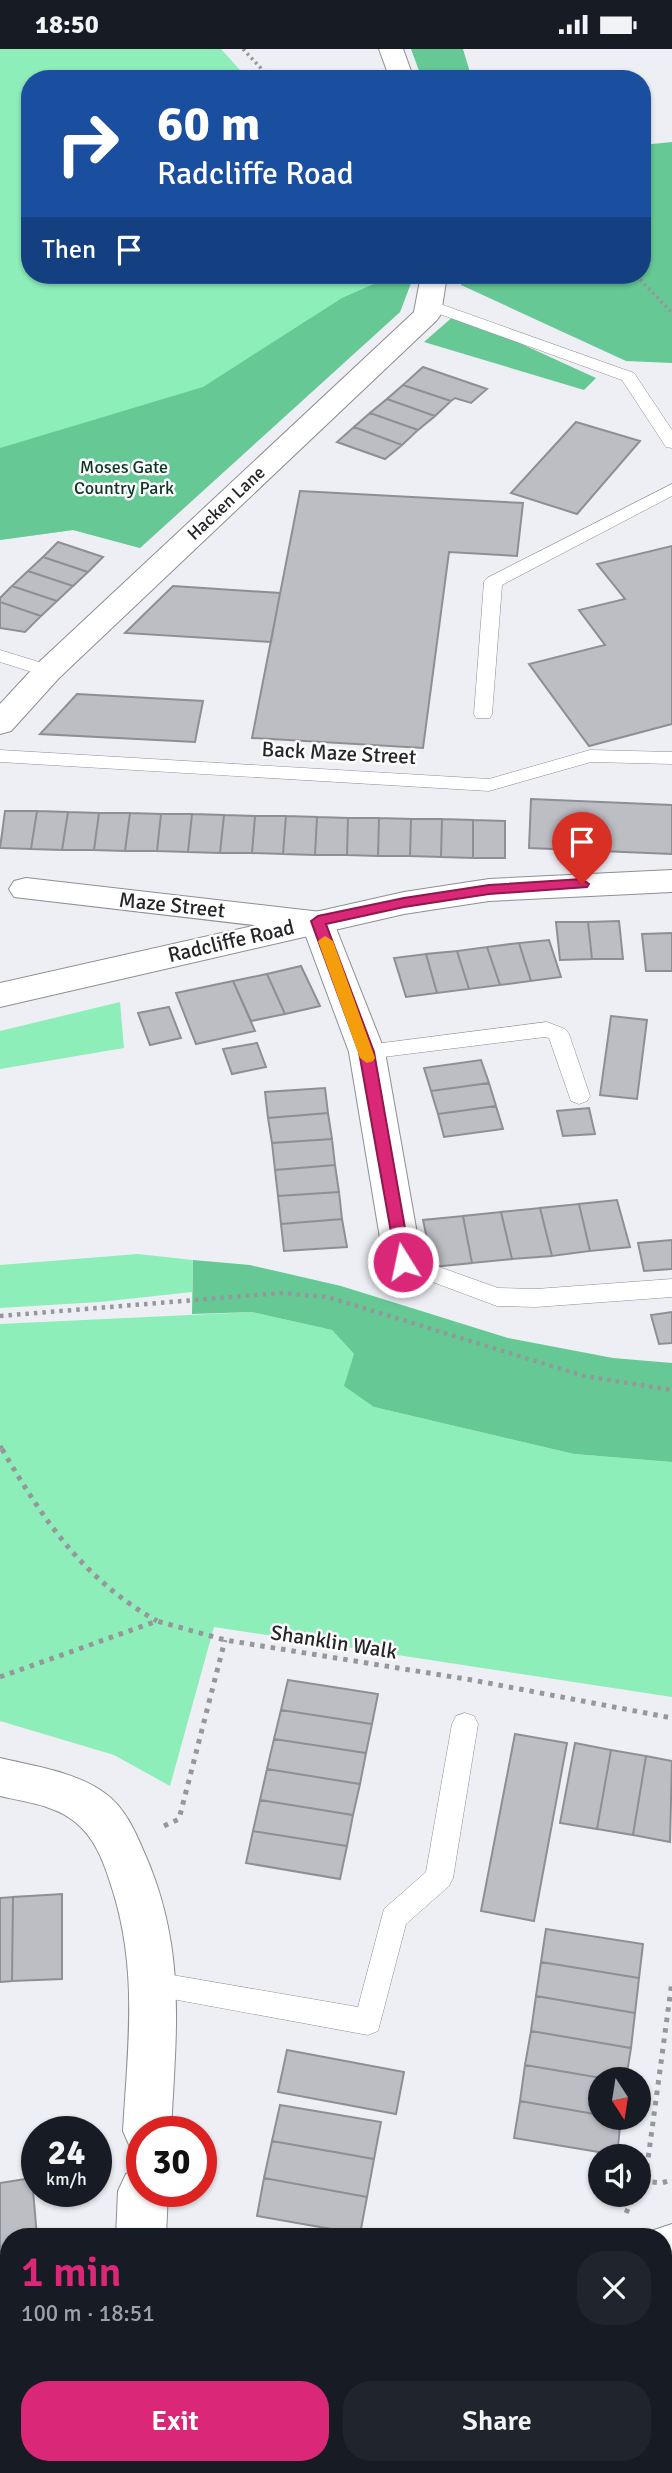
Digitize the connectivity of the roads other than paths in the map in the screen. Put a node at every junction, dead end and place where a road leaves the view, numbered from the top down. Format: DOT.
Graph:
graph roads {
  1 [pos="391,49"];
  2 [pos="399,70"];
  3 [pos="432,284"];
  4 [pos="429,305"];
  5 [pos="672,443"];
  6 [pos="672,489"];
  7 [pos="0,656"];
  8 [pos="48,671"];
  9 [pos="483,714"];
  10 [pos="0,724"];
  11 [pos="0,756"];
  12 [pos="672,758"];
  13 [pos="672,881"];
  14 [pos="26,889"];
  15 [pos="318,921"];
  16 [pos="0,995"];
  17 [pos="366,1052"];
  18 [pos="579,1096"];
  19 [pos="403,1262"];
  20 [pos="672,1288"];
  21 [pos="465,1724"];
  22 [pos="0,1777"];
  23 [pos="155,1985"];
  24 [pos="148,2116"];
  25 [pos="143,2207"];
  26 [pos="142,2228"];
  1 -- 2 [label="street"];
  3 -- 4 [label="street, Hacken Lane"];
  4 -- 5 [label="lane"];
  4 -- 8 [label="street, Hacken Lane"];
  6 -- 9 [label="lane"];
  7 -- 8 [label="lane"];
  8 -- 10 [label="street, Hacken Lane"];
  11 -- 12 [label="lane, Back Maze Street"];
  13 -- 15 [label="street, Radcliffe Road"];
  14 -- 15 [label="street, Maze Street"];
  15 -- 16 [label="street, Radcliffe Road"];
  15 -- 17 [label="street"];
  17 -- 18 [label="lane"];
  17 -- 19 [label="street"];
  19 -- 20 [label="lane"];
  21 -- 23 [label="lane"];
  22 -- 23 [label="street"];
  23 -- 24 [label="street"];
  25 -- 26 [label="street"];
}
